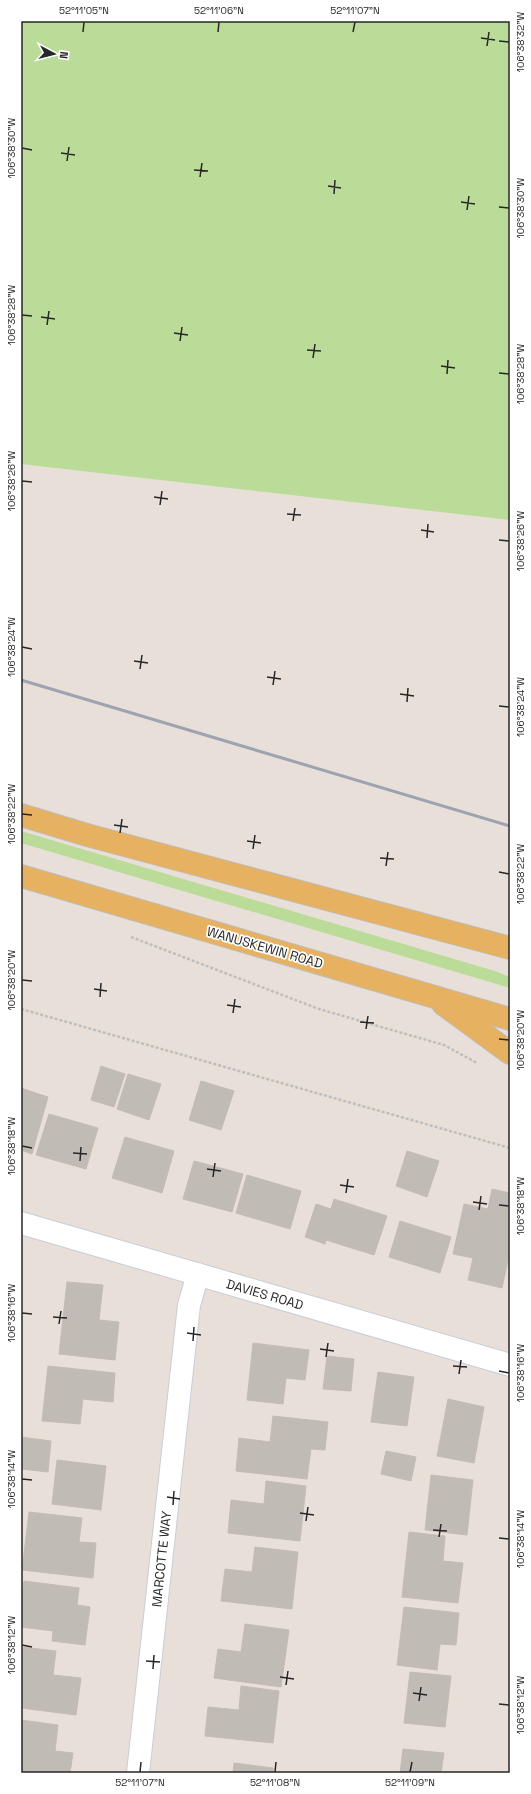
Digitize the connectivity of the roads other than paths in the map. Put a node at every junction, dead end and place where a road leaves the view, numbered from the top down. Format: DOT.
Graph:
graph roads {
  1 [pos="21,816"];
  2 [pos="21,876"];
  3 [pos="510,948"];
  4 [pos="432,996"];
  5 [pos="510,1019"];
  6 [pos="510,1053"];
  7 [pos="21,1223"];
  8 [pos="198,1274"];
  9 [pos="510,1365"];
  10 [pos="138,1773"];
  1 -- 3 [label="main road"];
  2 -- 4 [label="main road, WANUSKEWIN ROAD"];
  4 -- 5 [label="main road, WANUSKEWIN ROAD"];
  4 -- 6 [label="main road"];
  7 -- 8 [label="street, DAVIES ROAD"];
  8 -- 9 [label="street, DAVIES ROAD"];
  8 -- 10 [label="street, MARCOTTE WAY"];
}
